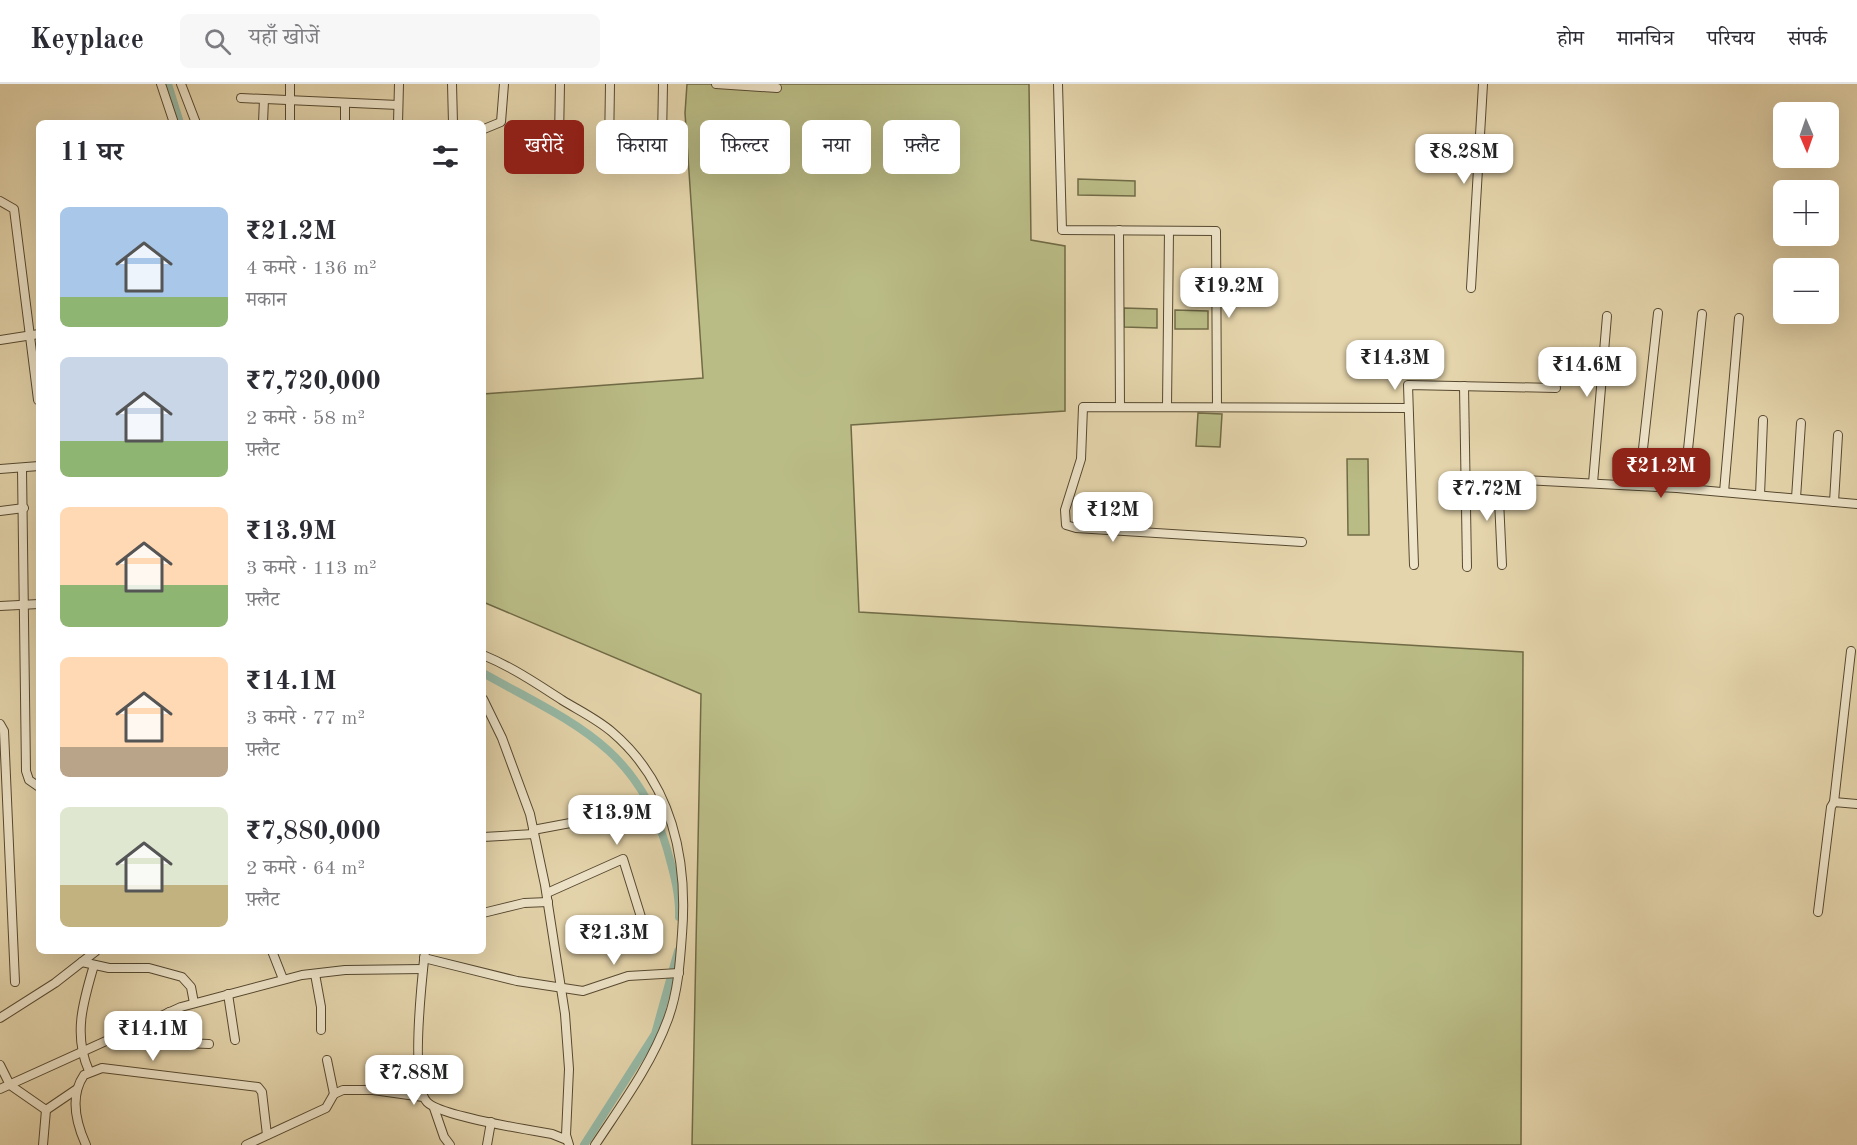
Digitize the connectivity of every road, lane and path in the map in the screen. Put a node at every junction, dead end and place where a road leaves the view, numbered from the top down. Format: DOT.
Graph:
graph roads {
  1 [pos="161,84"];
  2 [pos="181,84"];
  3 [pos="290,84"];
  4 [pos="399,84"];
  5 [pos="452,84"];
  6 [pos="504,84"];
  7 [pos="560,84"];
  8 [pos="610,84"];
  9 [pos="663,84"];
  10 [pos="717,84"];
  11 [pos="1058,84"];
  12 [pos="1483,84"];
  13 [pos="777,88"];
  14 [pos="241,98"];
  15 [pos="264,99"];
  16 [pos="290,100"];
  17 [pos="345,103"];
  18 [pos="399,105"];
  19 [pos="173,120"];
  20 [pos="195,120"];
  21 [pos="263,120"];
  22 [pos="290,120"];
  23 [pos="345,120"];
  24 [pos="398,120"];
  25 [pos="453,120"];
  26 [pos="559,120"];
  27 [pos="609,120"];
  28 [pos="662,120"];
  29 [pos="486,128"];
  30 [pos="0,201"];
  31 [pos="1119,230"];
  32 [pos="1169,231"];
  33 [pos="1471,288"];
  34 [pos="1658,313"];
  35 [pos="1702,314"];
  36 [pos="1607,316"];
  37 [pos="1739,318"];
  38 [pos="36,334"];
  39 [pos="29,335"];
  40 [pos="0,340"];
  41 [pos="36,386"];
  42 [pos="1464,386"];
  43 [pos="1556,388"];
  44 [pos="1119,407"];
  45 [pos="1167,407"];
  46 [pos="1216,407"];
  47 [pos="1408,408"];
  48 [pos="1763,420"];
  49 [pos="1801,423"];
  50 [pos="1838,435"];
  51 [pos="36,467"];
  52 [pos="22,469"];
  53 [pos="0,470"];
  54 [pos="1466,477"];
  55 [pos="1498,478"];
  56 [pos="1593,483"];
  57 [pos="1639,485"];
  58 [pos="1684,488"];
  59 [pos="1724,492"];
  60 [pos="1760,495"];
  61 [pos="1796,498"];
  62 [pos="1834,501"];
  63 [pos="1857,504"];
  64 [pos="24,508"];
  65 [pos="0,511"];
  66 [pos="1302,542"];
  67 [pos="1414,565"];
  68 [pos="1502,565"];
  69 [pos="1467,567"];
  70 [pos="36,604"];
  71 [pos="22,605"];
  72 [pos="0,606"];
  73 [pos="1851,651"];
  74 [pos="486,656"];
  75 [pos="486,705"];
  76 [pos="0,724"];
  77 [pos="36,784"];
  78 [pos="1834,802"];
  79 [pos="1857,804"];
  80 [pos="601,814"];
  81 [pos="534,832"];
  82 [pos="486,837"];
  83 [pos="547,898"];
  84 [pos="486,912"];
  85 [pos="1818,912"];
  86 [pos="640,917"];
  87 [pos="92,954"];
  88 [pos="273,954"];
  89 [pos="425,954"];
  90 [pos="82,963"];
  91 [pos="94,965"];
  92 [pos="423,969"];
  93 [pos="674,973"];
  94 [pos="315,974"];
  95 [pos="283,979"];
  96 [pos="15,982"];
  97 [pos="561,989"];
  98 [pos="228,994"];
  99 [pos="194,1003"];
  100 [pos="169,1012"];
  101 [pos="0,1018"];
  102 [pos="321,1030"];
  103 [pos="235,1040"];
  104 [pos="209,1044"];
  105 [pos="81,1053"];
  106 [pos="327,1060"];
  107 [pos="0,1065"];
  108 [pos="88,1071"];
  109 [pos="10,1085"];
  110 [pos="0,1089"];
  111 [pos="77,1089"];
  112 [pos="334,1094"];
  113 [pos="423,1097"];
  114 [pos="434,1108"];
  115 [pos="46,1110"];
  116 [pos="491,1122"];
  117 [pos="267,1135"];
  118 [pos="568,1143"];
  119 [pos="44,1145"];
  120 [pos="86,1145"];
  121 [pos="246,1145"];
  122 [pos="450,1145"];
  123 [pos="487,1145"];
  124 [pos="596,1145"];
  1 -- 19 [label="street"];
  2 -- 20 [label="street"];
  3 -- 16 [label="street"];
  4 -- 18 [label="street"];
  5 -- 25 [label="street"];
  6 -- 29 [label="street"];
  7 -- 26 [label="street"];
  8 -- 27 [label="street"];
  9 -- 28 [label="street"];
  10 -- 13 [label="street"];
  11 -- 31 [label="street"];
  12 -- 33 [label="street"];
  14 -- 15 [label="street"];
  15 -- 16 [label="street"];
  15 -- 21 [label="street"];
  16 -- 17 [label="street"];
  16 -- 22 [label="street"];
  17 -- 18 [label="street"];
  17 -- 23 [label="street"];
  18 -- 24 [label="street"];
  30 -- 39 [label="street"];
  31 -- 32 [label="street"];
  31 -- 44 [label="street"];
  32 -- 45 [label="street"];
  32 -- 46 [label="street"];
  34 -- 57 [label="street"];
  35 -- 58 [label="street"];
  36 -- 56 [label="street"];
  37 -- 59 [label="street"];
  38 -- 39 [label="street"];
  39 -- 40 [label="street"];
  39 -- 41 [label="street"];
  42 -- 43 [label="street"];
  42 -- 47 [label="street"];
  42 -- 54 [label="street"];
  44 -- 45 [label="street"];
  44 -- 66 [label="street"];
  45 -- 46 [label="street"];
  46 -- 47 [label="street"];
  47 -- 67 [label="street"];
  48 -- 60 [label="street"];
  49 -- 61 [label="street"];
  50 -- 62 [label="street"];
  51 -- 52 [label="street"];
  52 -- 53 [label="street"];
  52 -- 64 [label="street"];
  54 -- 55 [label="street"];
  54 -- 69 [label="street"];
  55 -- 56 [label="street"];
  55 -- 68 [label="street"];
  56 -- 57 [label="street"];
  57 -- 58 [label="street"];
  58 -- 59 [label="street"];
  59 -- 60 [label="street"];
  60 -- 61 [label="street"];
  61 -- 62 [label="street"];
  62 -- 63 [label="street"];
  64 -- 65 [label="street"];
  64 -- 71 [label="street"];
  70 -- 71 [label="street"];
  71 -- 72 [label="street"];
  71 -- 77 [label="street"];
  73 -- 78 [label="street"];
  74 -- 93 [label="street"];
  75 -- 81 [label="street"];
  76 -- 96 [label="street"];
  78 -- 79 [label="street"];
  78 -- 85 [label="street"];
  80 -- 81 [label="street"];
  81 -- 82 [label="street"];
  81 -- 83 [label="street"];
  83 -- 84 [label="street"];
  83 -- 86 [label="street"];
  83 -- 97 [label="street"];
  87 -- 90 [label="street"];
  88 -- 95 [label="street"];
  89 -- 92 [label="street"];
  89 -- 97 [label="street"];
  90 -- 91 [label="street"];
  90 -- 101 [label="street"];
  91 -- 99 [label="street"];
  91 -- 105 [label="street"];
  92 -- 94 [label="street"];
  92 -- 113 [label="street"];
  93 -- 97 [label="street"];
  93 -- 124 [label="street"];
  94 -- 95 [label="street"];
  94 -- 102 [label="street"];
  95 -- 98 [label="street"];
  97 -- 118 [label="street"];
  98 -- 99 [label="street"];
  98 -- 103 [label="street"];
  99 -- 100 [label="street"];
  100 -- 104 [label="street"];
  100 -- 105 [label="street"];
  105 -- 108 [label="street"];
  105 -- 109 [label="street"];
  106 -- 112 [label="street"];
  107 -- 109 [label="street"];
  108 -- 111 [label="street"];
  108 -- 117 [label="street"];
  109 -- 110 [label="street"];
  109 -- 115 [label="street"];
  111 -- 115 [label="street"];
  111 -- 120 [label="street"];
  112 -- 113 [label="street"];
  112 -- 117 [label="street"];
  113 -- 114 [label="street"];
  114 -- 116 [label="street"];
  114 -- 122 [label="street"];
  115 -- 119 [label="street"];
  116 -- 118 [label="street"];
  116 -- 123 [label="street"];
  117 -- 121 [label="street"];
}
